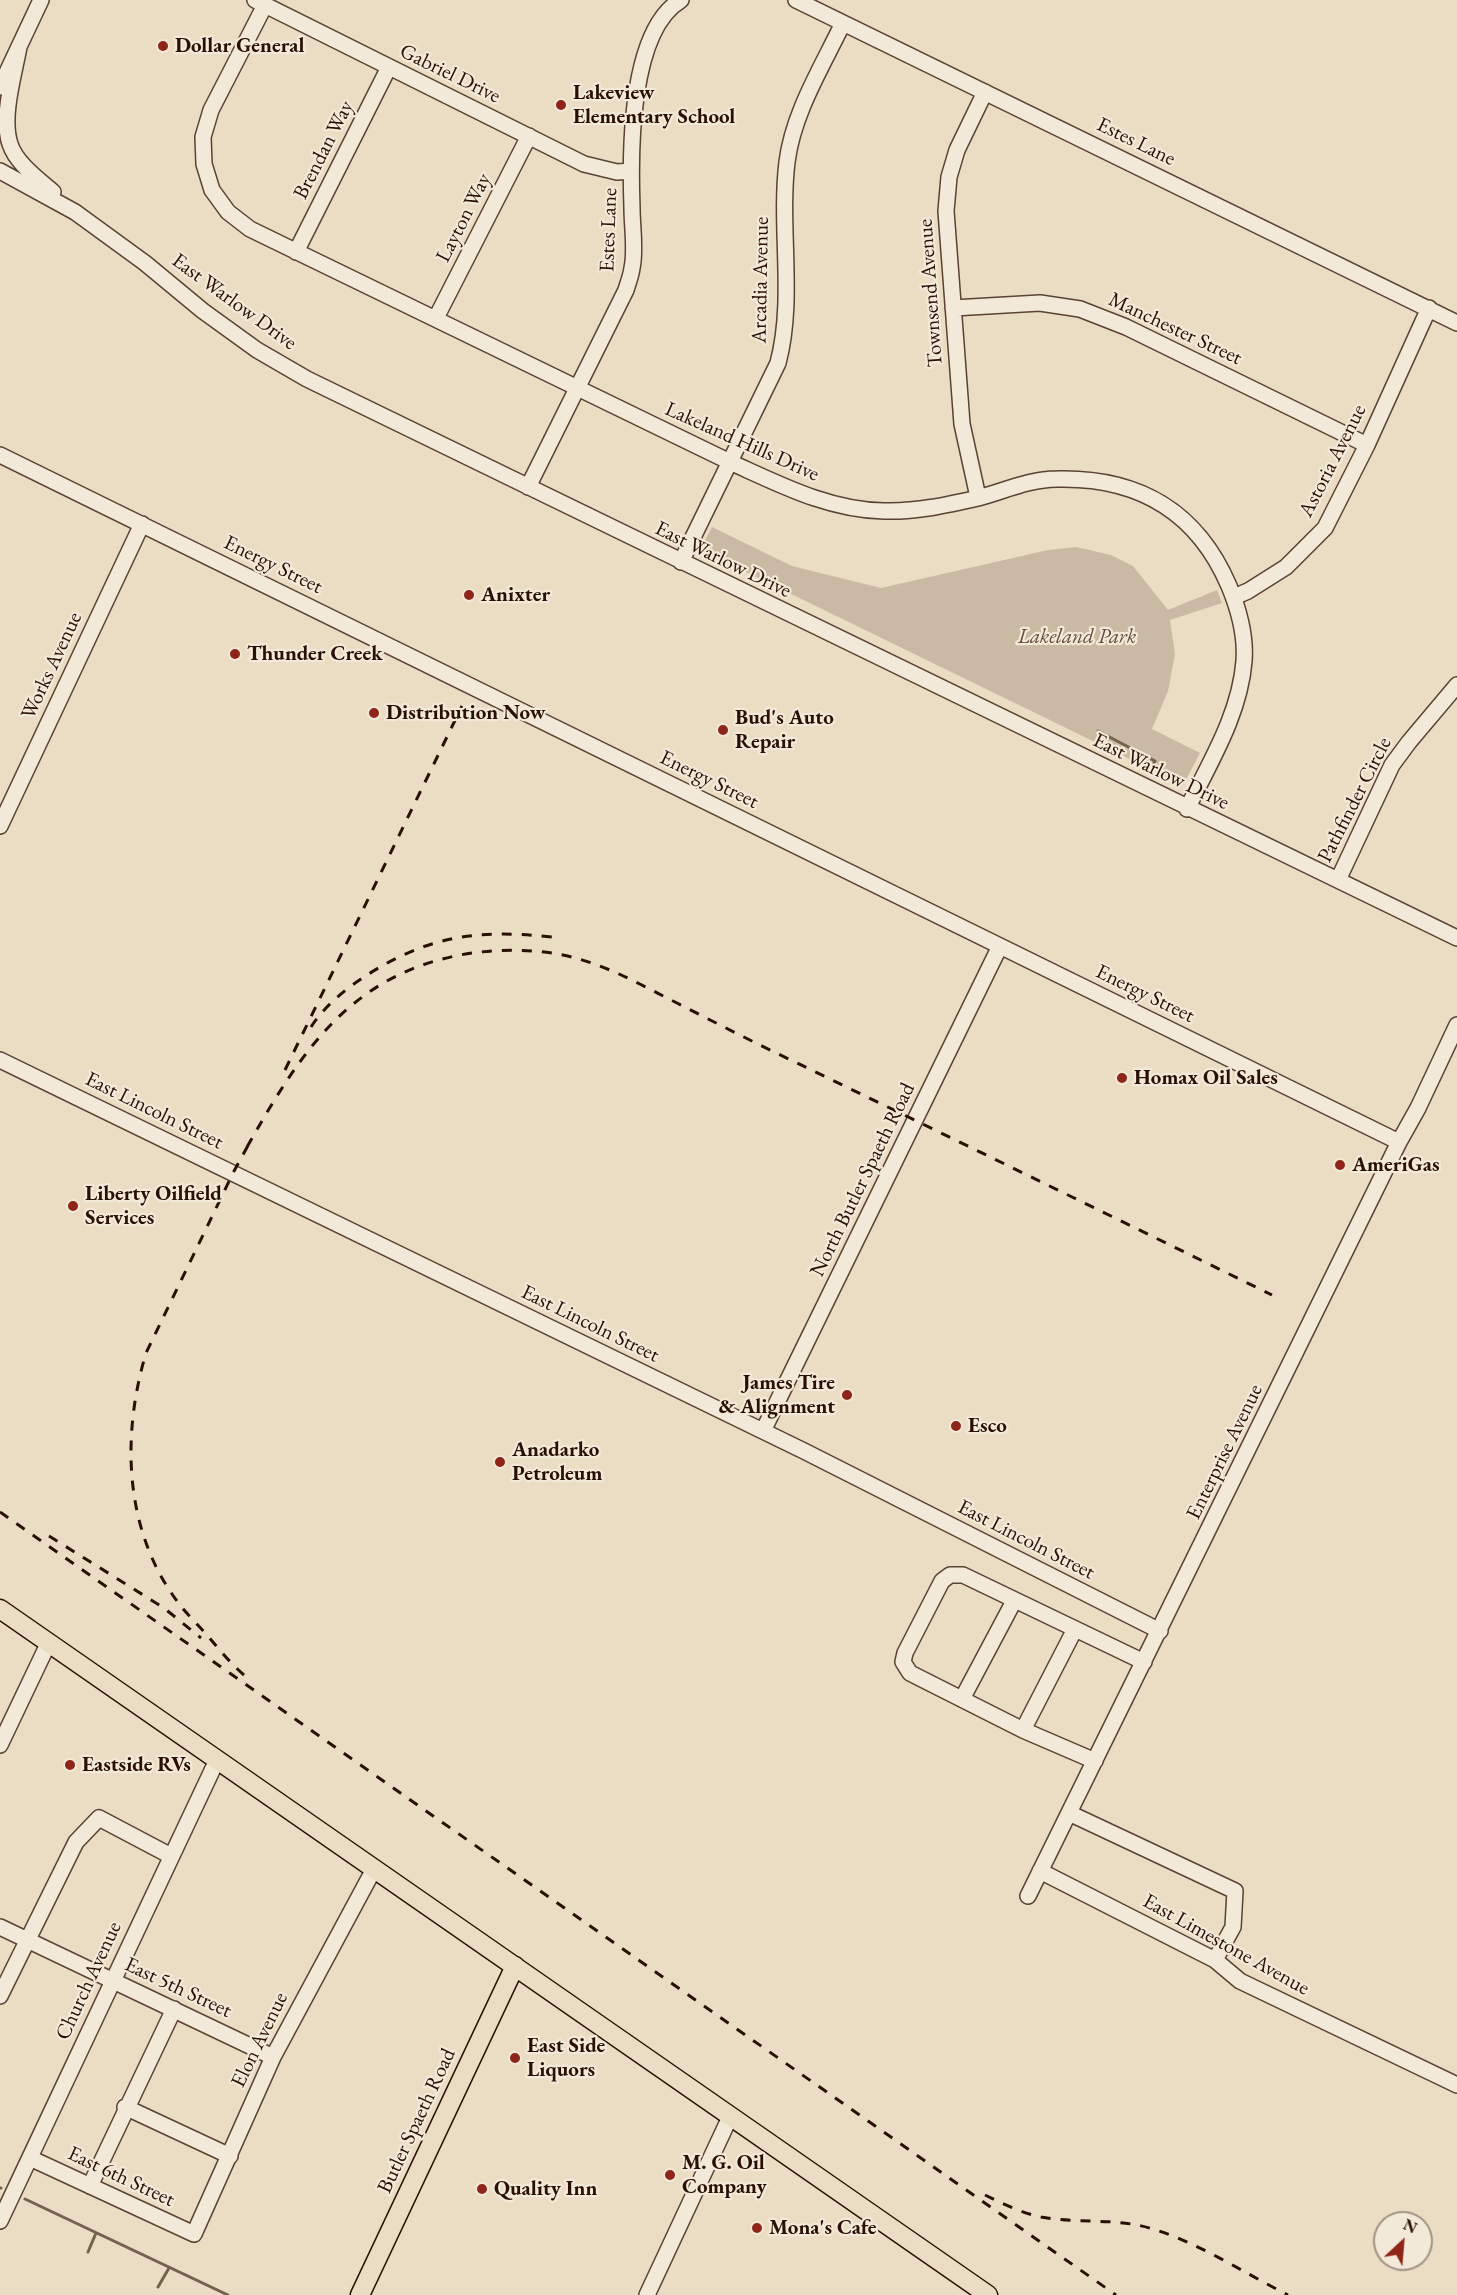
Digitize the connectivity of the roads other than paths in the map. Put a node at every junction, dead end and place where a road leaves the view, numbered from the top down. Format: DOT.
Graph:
graph roads {
  1 [pos="41,0"];
  2 [pos="681,0"];
  3 [pos="796,0"];
  4 [pos="260,3"];
  5 [pos="843,23"];
  6 [pos="19,47"];
  7 [pos="389,67"];
  8 [pos="0,87"];
  9 [pos="985,93"];
  10 [pos="529,136"];
  11 [pos="0,171"];
  12 [pos="631,171"];
  13 [pos="75,212"];
  14 [pos="296,252"];
  15 [pos="953,308"];
  16 [pos="1429,308"];
  17 [pos="436,318"];
  18 [pos="1457,323"];
  19 [pos="577,388"];
  20 [pos="1367,445"];
  21 [pos="0,455"];
  22 [pos="730,462"];
  23 [pos="528,487"];
  24 [pos="978,498"];
  25 [pos="142,524"];
  26 [pos="681,562"];
  27 [pos="1234,597"];
  28 [pos="1457,685"];
  29 [pos="1187,808"];
  30 [pos="0,826"];
  31 [pos="1338,880"];
  32 [pos="1457,938"];
  33 [pos="999,946"];
  34 [pos="1457,1025"];
  35 [pos="0,1060"];
  36 [pos="1400,1142"];
  37 [pos="763,1431"];
  38 [pos="1014,1601"];
  39 [pos="0,1608"];
  40 [pos="1075,1629"];
  41 [pos="1160,1631"];
  42 [pos="49,1642"];
  43 [pos="1144,1662"];
  44 [pos="962,1700"];
  45 [pos="1023,1730"];
  46 [pos="2,1738"];
  47 [pos="217,1760"];
  48 [pos="1095,1761"];
  49 [pos="1069,1813"];
  50 [pos="171,1856"];
  51 [pos="374,1869"];
  52 [pos="1040,1871"];
  53 [pos="1028,1896"];
  54 [pos="0,1927"];
  55 [pos="28,1940"];
  56 [pos="1215,1960"];
  57 [pos="515,1966"];
  58 [pos="112,1981"];
  59 [pos="0,1996"];
  60 [pos="174,2009"];
  61 [pos="273,2057"];
  62 [pos="1457,2085"];
  63 [pos="125,2108"];
  64 [pos="730,2117"];
  65 [pos="230,2156"];
  66 [pos="30,2158"];
  67 [pos="90,2186"];
  68 [pos="0,2220"];
  69 [pos="194,2234"];
  70 [pos="360,2295"];
  71 [pos="647,2295"];
  72 [pos="988,2295"];
  1 -- 6 [label="street"];
  2 -- 12 [label="street, Estes Lane"];
  3 -- 5 [label="street, Estes Lane"];
  4 -- 7 [label="street, Gabriel Drive"];
  4 -- 14 [label="street, Lakeland Hills Drive"];
  5 -- 9 [label="street, Estes Lane"];
  5 -- 22 [label="street, Arcadia Avenue"];
  6 -- 8 [label="street"];
  6 -- 13 [label="street"];
  7 -- 10 [label="street, Gabriel Drive"];
  7 -- 14 [label="street, Brendan Way"];
  9 -- 15 [label="street, Townsend Avenue"];
  9 -- 16 [label="street, Estes Lane"];
  10 -- 12 [label="street, Gabriel Drive"];
  10 -- 17 [label="street, Layton Way"];
  11 -- 13 [label="street, East Warlow Drive"];
  12 -- 19 [label="street, Estes Lane"];
  13 -- 23 [label="street, East Warlow Drive"];
  14 -- 17 [label="street, Lakeland Hills Drive"];
  15 -- 20 [label="street, Manchester Street"];
  15 -- 24 [label="street, Townsend Avenue"];
  16 -- 18 [label="street, Estes Lane"];
  16 -- 20 [label="street, Astoria Avenue"];
  17 -- 19 [label="street, Lakeland Hills Drive"];
  19 -- 22 [label="street, Lakeland Hills Drive"];
  19 -- 23 [label="street, Estes Lane"];
  20 -- 27 [label="street, Astoria Avenue"];
  21 -- 25 [label="street, Energy Street"];
  22 -- 24 [label="street, Lakeland Hills Drive"];
  22 -- 26 [label="street, Arcadia Avenue"];
  23 -- 26 [label="street, East Warlow Drive"];
  24 -- 27 [label="street, Lakeland Hills Drive"];
  25 -- 30 [label="street, Works Avenue"];
  25 -- 33 [label="street, Energy Street"];
  26 -- 29 [label="street, East Warlow Drive"];
  27 -- 29 [label="street, Lakeland Hills Drive"];
  28 -- 31 [label="street, Pathfinder Circle"];
  29 -- 31 [label="street, East Warlow Drive"];
  31 -- 32 [label="street, East Warlow Drive"];
  33 -- 36 [label="street, Energy Street"];
  33 -- 37 [label="street, North Butler Spaeth Road"];
  34 -- 36 [label="street, Enterprise Avenue"];
  35 -- 37 [label="street, East Lincoln Street"];
  36 -- 41 [label="street, Enterprise Avenue"];
  37 -- 41 [label="street, East Lincoln Street"];
  38 -- 40 [label="street"];
  38 -- 44 [label="street"];
  38 -- 44 [label="street"];
  39 -- 42 [label="main road"];
  40 -- 43 [label="street"];
  40 -- 45 [label="street"];
  41 -- 43 [label="street, Enterprise Avenue"];
  42 -- 46 [label="street"];
  42 -- 47 [label="main road"];
  43 -- 48 [label="street, Enterprise Avenue"];
  44 -- 45 [label="street"];
  45 -- 48 [label="street"];
  47 -- 50 [label="street, Church Avenue"];
  47 -- 51 [label="main road"];
  48 -- 49 [label="street, Enterprise Avenue"];
  49 -- 52 [label="street, Enterprise Avenue"];
  49 -- 56 [label="street"];
  50 -- 55 [label="street"];
  50 -- 58 [label="street, Church Avenue"];
  51 -- 57 [label="main road"];
  51 -- 61 [label="street, Elon Avenue"];
  52 -- 53 [label="street, Enterprise Avenue"];
  52 -- 56 [label="street, East Limestone Avenue"];
  54 -- 55 [label="street, East 5th Street"];
  55 -- 58 [label="street, East 5th Street"];
  55 -- 59 [label="street"];
  56 -- 62 [label="street, East Limestone Avenue"];
  57 -- 64 [label="main road"];
  57 -- 70 [label="main road, Butler Spaeth Road"];
  58 -- 60 [label="street, East 5th Street"];
  58 -- 66 [label="street, Church Avenue"];
  60 -- 61 [label="street, East 5th Street"];
  60 -- 63 [label="street"];
  61 -- 65 [label="street, Elon Avenue"];
  63 -- 65 [label="street"];
  63 -- 67 [label="street"];
  64 -- 71 [label="street"];
  64 -- 72 [label="main road"];
  65 -- 69 [label="street, Elon Avenue"];
  66 -- 67 [label="street, East 6th Street"];
  66 -- 68 [label="street, Church Avenue"];
  67 -- 69 [label="street, East 6th Street"];
}
